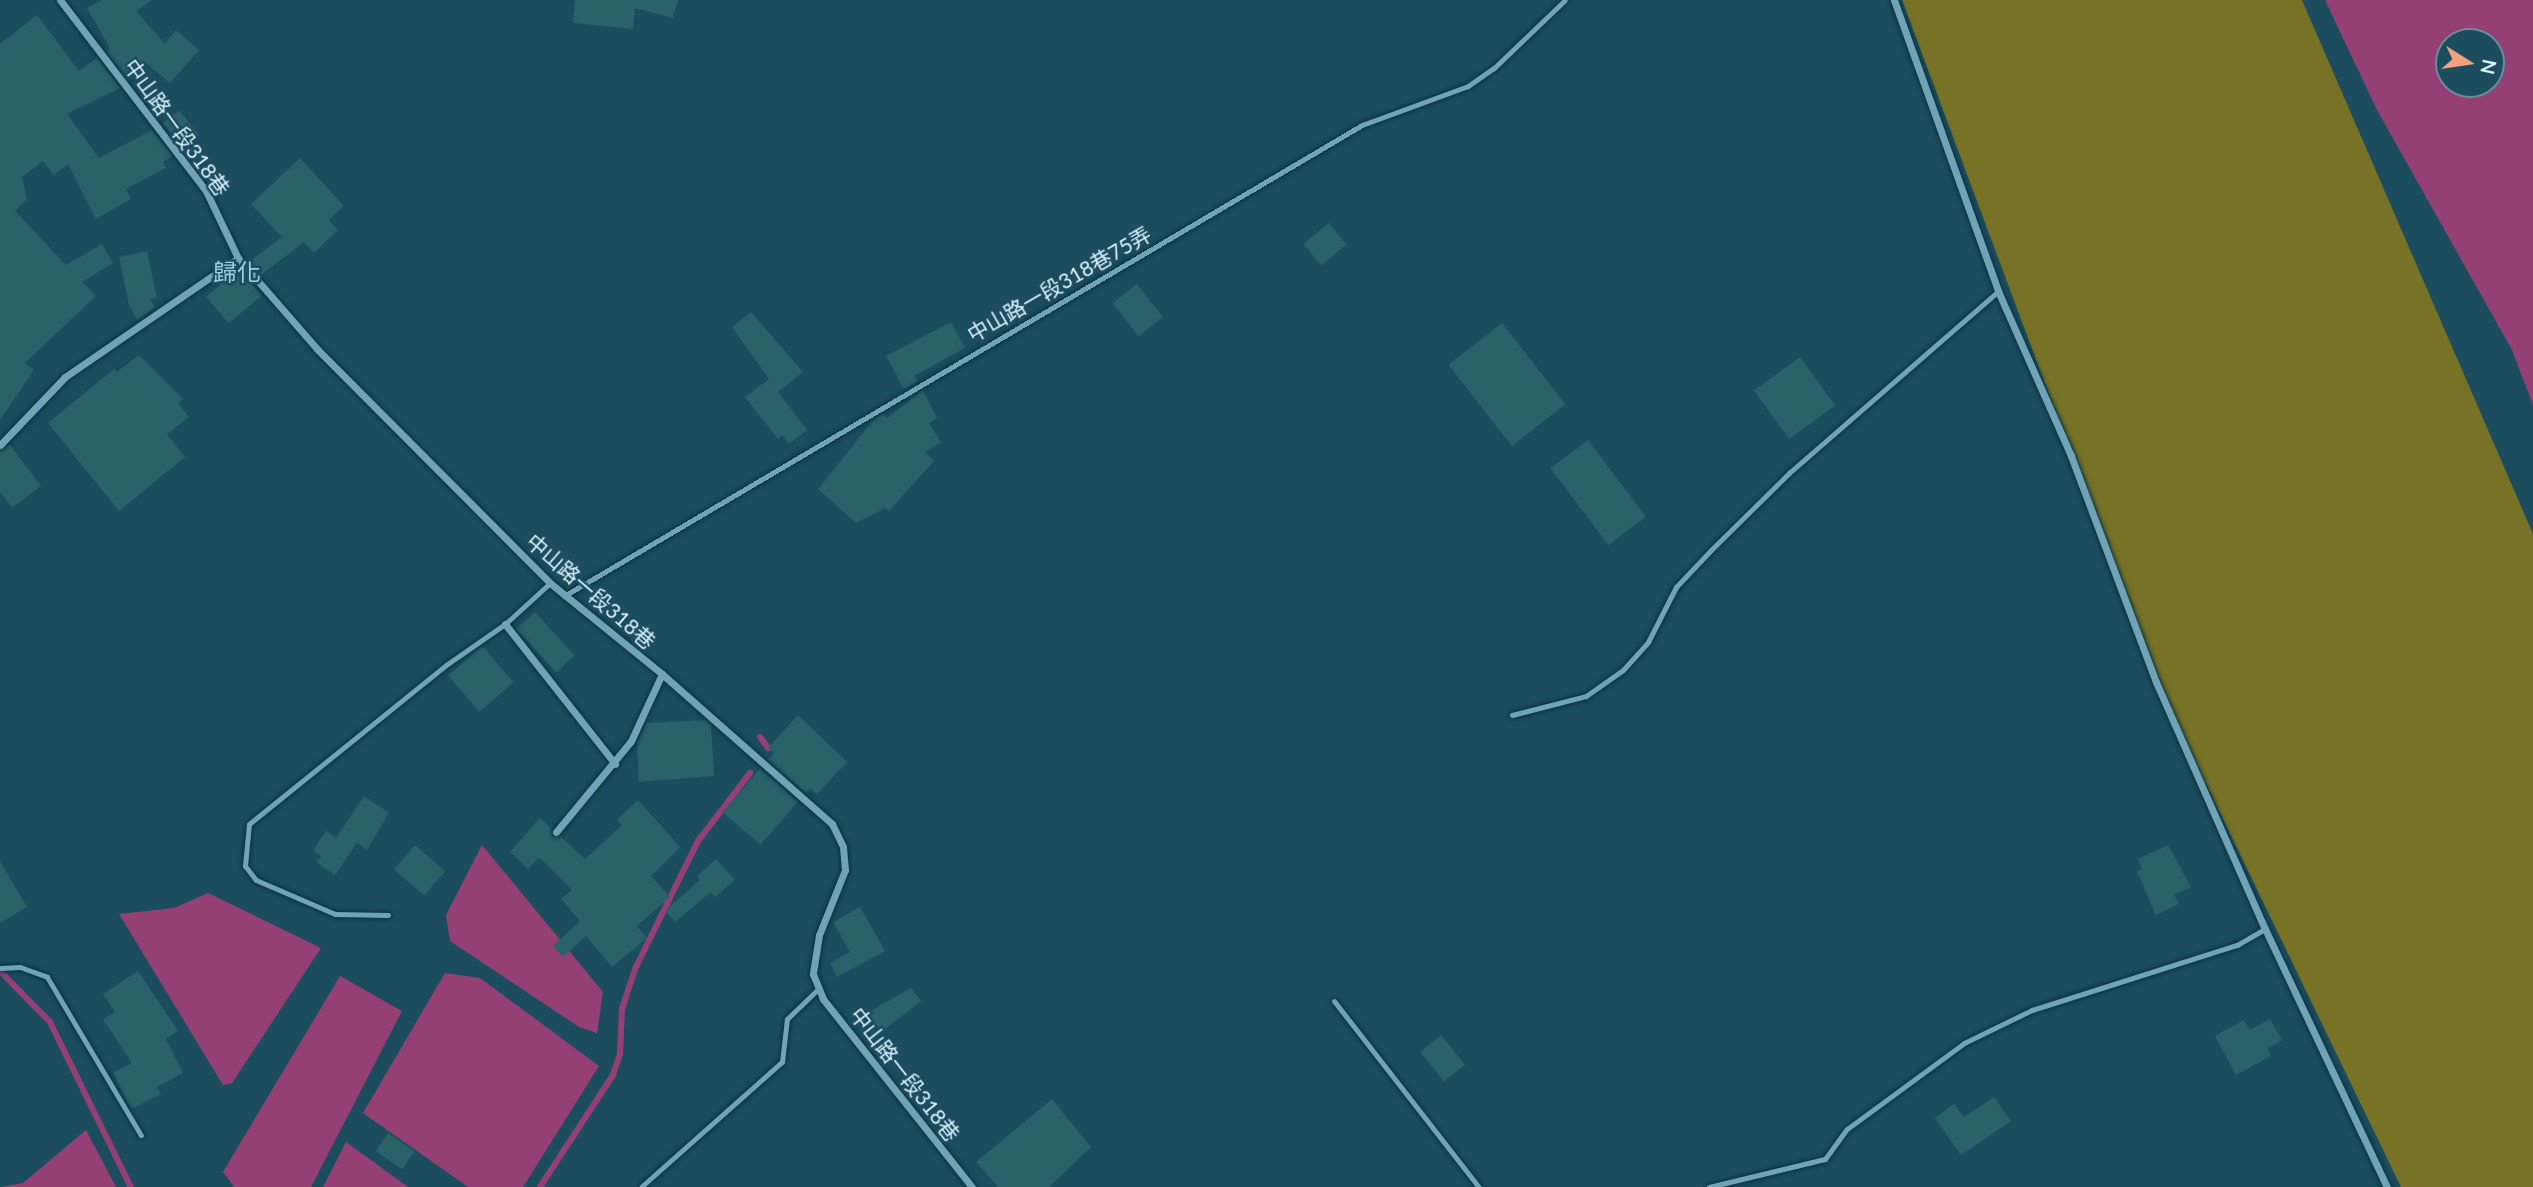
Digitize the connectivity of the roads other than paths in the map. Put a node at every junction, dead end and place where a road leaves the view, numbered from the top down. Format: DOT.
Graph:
graph roads {
  1 [pos="60,0"];
  2 [pos="1565,0"];
  3 [pos="1894,0"];
  4 [pos="238,258"];
  5 [pos="1998,291"];
  6 [pos="0,445"];
  7 [pos="550,583"];
  8 [pos="564,596"];
  9 [pos="505,625"];
  10 [pos="662,674"];
  11 [pos="1512,715"];
  12 [pos="615,764"];
  13 [pos="556,832"];
  14 [pos="388,915"];
  15 [pos="2265,929"];
  16 [pos="0,968"];
  17 [pos="819,988"];
  18 [pos="1334,1001"];
  19 [pos="141,1135"];
  20 [pos="641,1187"];
  21 [pos="972,1187"];
  22 [pos="1479,1187"];
  23 [pos="1709,1187"];
  24 [pos="2387,1187"];
  1 -- 4 [label="street, 中山路一段318巷"];
  2 -- 8 [label="lane, 中山路一段318巷75弄"];
  3 -- 5 [label="street"];
  4 -- 6 [label="street"];
  4 -- 7 [label="street, 中山路一段318巷"];
  5 -- 11 [label="lane"];
  5 -- 15 [label="street"];
  7 -- 8 [label="street, 中山路一段318巷"];
  7 -- 9 [label="lane"];
  8 -- 10 [label="street, 中山路一段318巷"];
  9 -- 12 [label="street"];
  9 -- 14 [label="lane"];
  10 -- 12 [label="street"];
  10 -- 17 [label="street, 中山路一段318巷"];
  12 -- 13 [label="street"];
  15 -- 23 [label="lane"];
  15 -- 24 [label="street"];
  16 -- 19 [label="lane"];
  17 -- 20 [label="lane"];
  17 -- 21 [label="street, 中山路一段318巷"];
  18 -- 22 [label="lane"];
}
